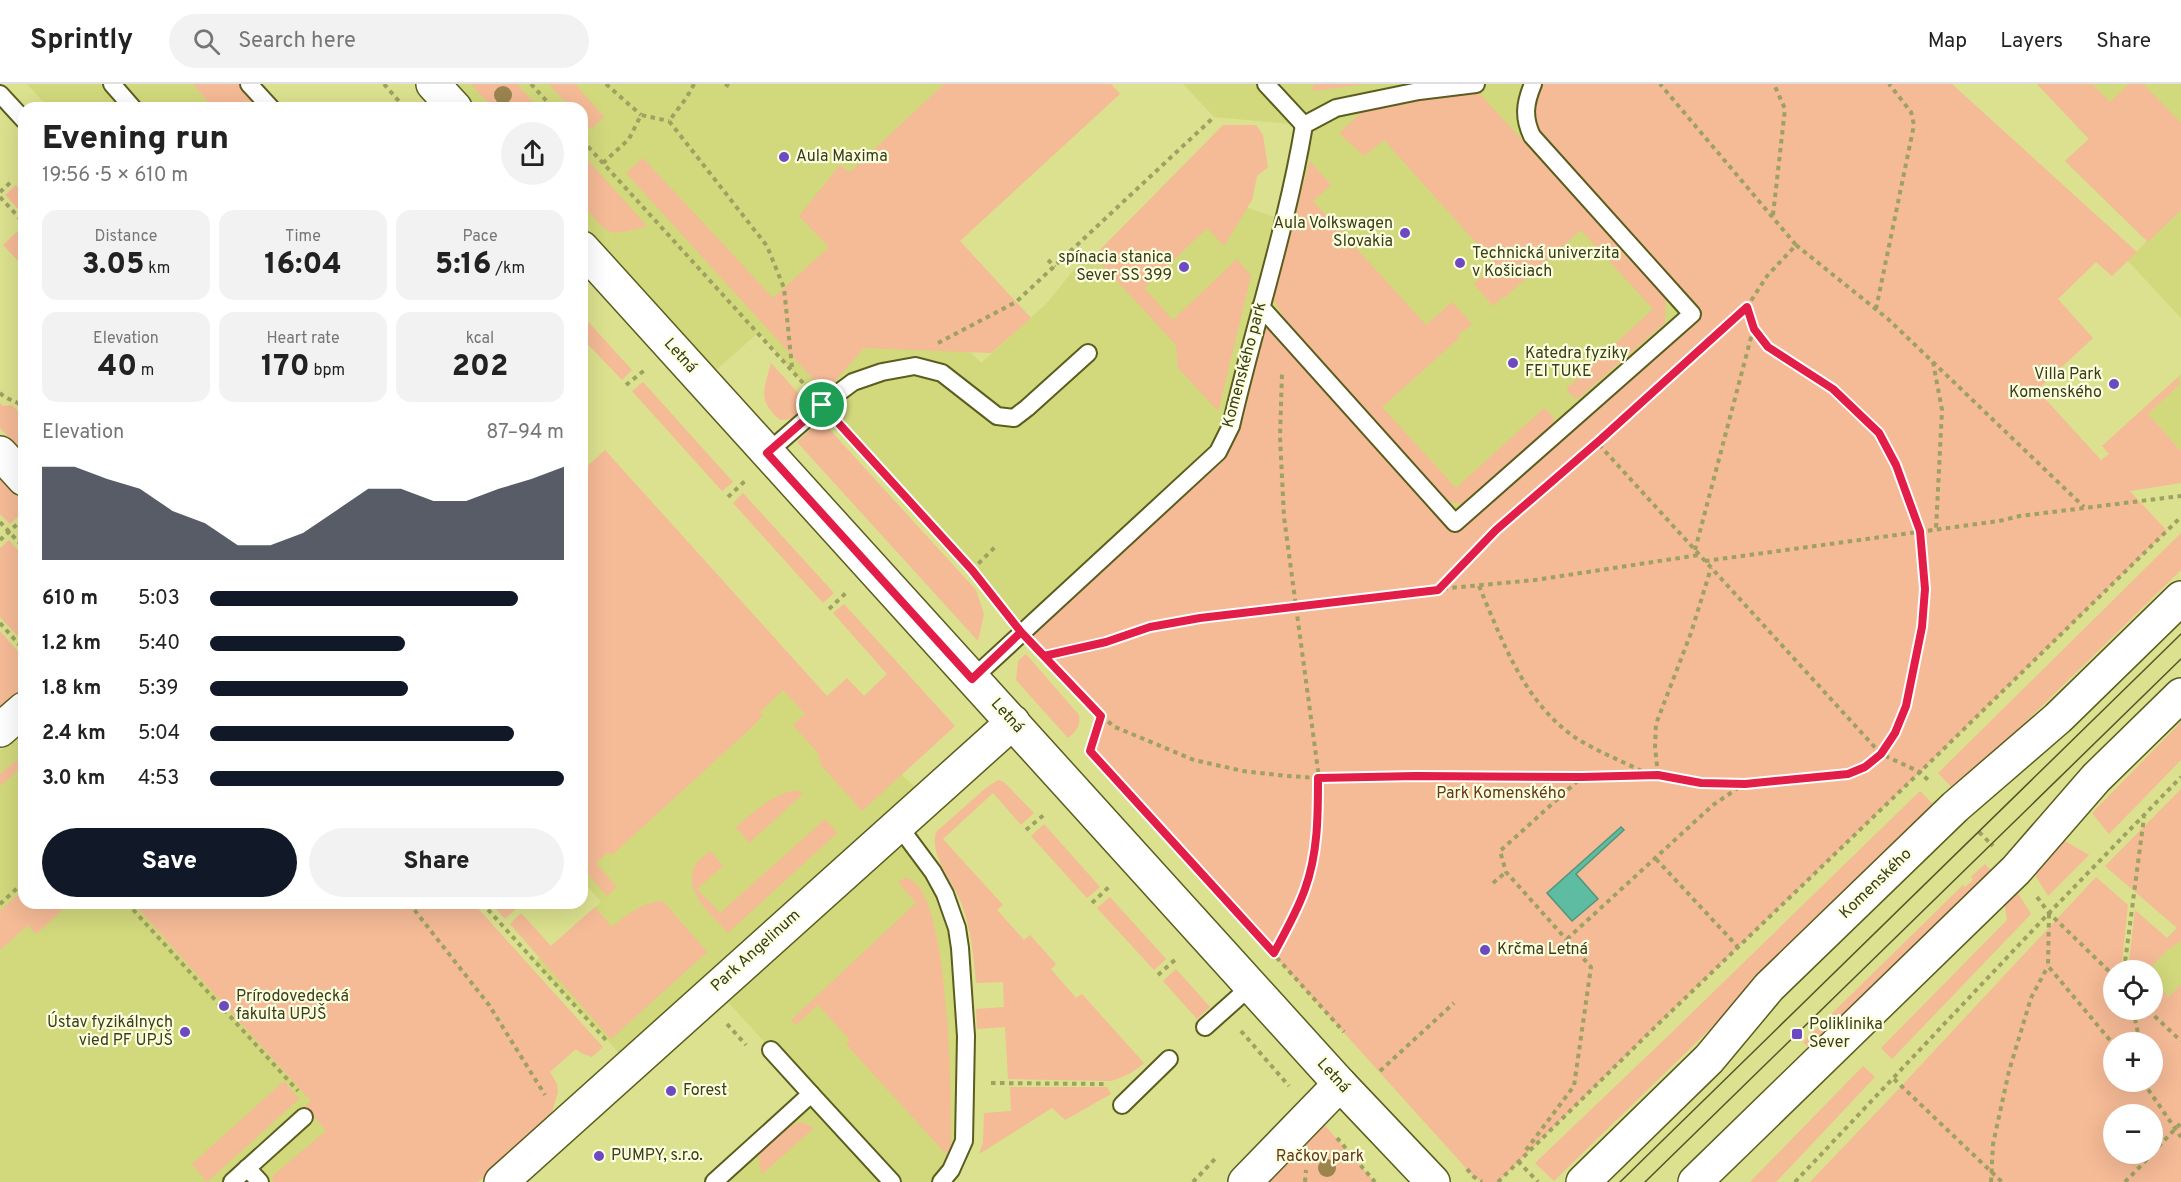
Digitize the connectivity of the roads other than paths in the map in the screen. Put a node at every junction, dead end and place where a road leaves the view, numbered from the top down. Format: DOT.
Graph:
graph roads {
  1 [pos="112,84"];
  2 [pos="249,84"];
  3 [pos="433,84"];
  4 [pos="1266,84"];
  5 [pos="1476,84"];
  6 [pos="1533,84"];
  7 [pos="0,94"];
  8 [pos="128,102"];
  9 [pos="266,102"];
  10 [pos="450,102"];
  11 [pos="18,114"];
  12 [pos="1304,125"];
  13 [pos="588,255"];
  14 [pos="1261,307"];
  15 [pos="1088,353"];
  16 [pos="0,453"];
  17 [pos="767,453"];
  18 [pos="18,472"];
  19 [pos="2181,598"];
  20 [pos="972,679"];
  21 [pos="2181,695"];
  22 [pos="18,714"];
  23 [pos="1013,722"];
  24 [pos="0,730"];
  25 [pos="898,825"];
  26 [pos="1251,986"];
  27 [pos="1204,1027"];
  28 [pos="771,1050"];
  29 [pos="1169,1059"];
  30 [pos="1340,1084"];
  31 [pos="811,1094"];
  32 [pos="1122,1105"];
  33 [pos="304,1117"];
  34 [pos="248,1168"];
  35 [pos="733,1176"];
  36 [pos="232,1182"];
  37 [pos="261,1182"];
  38 [pos="501,1182"];
  39 [pos="714,1182"];
  40 [pos="892,1182"];
  41 [pos="941,1182"];
  42 [pos="1245,1182"];
  43 [pos="1433,1182"];
  44 [pos="1583,1182"];
  45 [pos="1695,1182"];
  1 -- 8 [label="lane"];
  2 -- 9 [label="lane"];
  3 -- 10 [label="street"];
  4 -- 12 [label="lane"];
  5 -- 12 [label="lane"];
  6 -- 14 [label="lane"];
  7 -- 11 [label="lane"];
  12 -- 14 [label="lane, Komenského park"];
  13 -- 17 [label="street, Letná"];
  14 -- 20 [label="lane, Komenského park"];
  15 -- 17 [label="lane"];
  16 -- 18 [label="street"];
  17 -- 20 [label="street, Letná"];
  19 -- 44 [label="street, Komenského"];
  20 -- 23 [label="street, Letná"];
  21 -- 45 [label="street"];
  22 -- 24 [label="street"];
  23 -- 25 [label="street, Park Angelinum"];
  23 -- 26 [label="street, Letná"];
  25 -- 38 [label="street, Park Angelinum"];
  25 -- 41 [label="lane"];
  26 -- 27 [label="lane"];
  26 -- 30 [label="street, Letná"];
  28 -- 31 [label="lane"];
  29 -- 32 [label="lane"];
  30 -- 42 [label="street"];
  30 -- 43 [label="street, Letná"];
  31 -- 35 [label="lane"];
  31 -- 40 [label="lane"];
  33 -- 34 [label="lane"];
  34 -- 36 [label="lane"];
  34 -- 37 [label="lane"];
  35 -- 39 [label="lane"];
}
